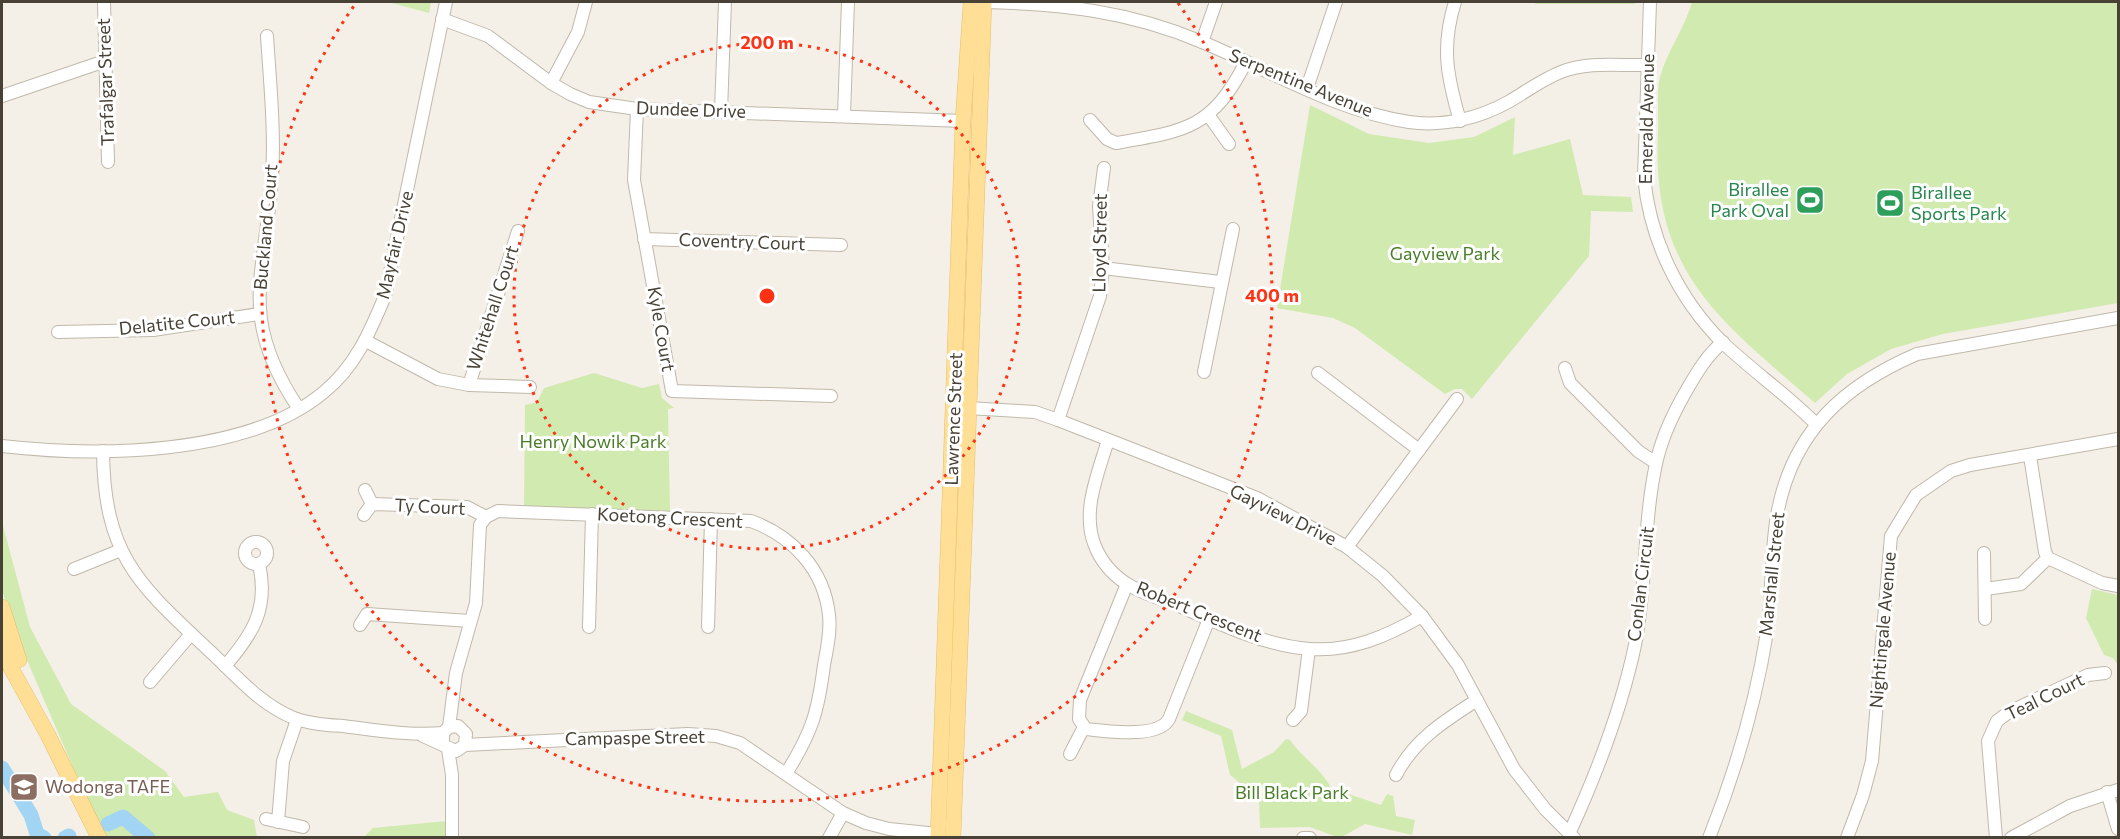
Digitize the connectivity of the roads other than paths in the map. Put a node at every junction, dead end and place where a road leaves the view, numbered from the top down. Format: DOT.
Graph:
graph roads {
  1 [pos="104,2"];
  2 [pos="446,2"];
  3 [pos="586,2"];
  4 [pos="725,2"];
  5 [pos="848,2"];
  6 [pos="970,2"];
  7 [pos="980,2"];
  8 [pos="984,2"];
  9 [pos="1216,2"];
  10 [pos="1336,2"];
  11 [pos="1455,2"];
  12 [pos="1650,2"];
  13 [pos="1099,6"];
  14 [pos="442,19"];
  15 [pos="267,36"];
  16 [pos="1202,42"];
  17 [pos="105,62"];
  18 [pos="1246,62"];
  19 [pos="1647,65"];
  20 [pos="551,83"];
  21 [pos="1307,88"];
  22 [pos="2,96"];
  23 [pos="637,109"];
  24 [pos="721,111"];
  25 [pos="844,115"];
  26 [pos="1209,116"];
  27 [pos="1090,120"];
  28 [pos="971,121"];
  29 [pos="1460,121"];
  30 [pos="1229,144"];
  31 [pos="108,162"];
  32 [pos="1104,168"];
  33 [pos="1233,229"];
  34 [pos="518,231"];
  35 [pos="644,239"];
  36 [pos="840,245"];
  37 [pos="1102,268"];
  38 [pos="1220,282"];
  39 [pos="259,314"];
  40 [pos="2118,318"];
  41 [pos="58,332"];
  42 [pos="366,341"];
  43 [pos="1723,342"];
  44 [pos="1565,368"];
  45 [pos="1204,372"];
  46 [pos="1318,373"];
  47 [pos="468,385"];
  48 [pos="530,387"];
  49 [pos="831,396"];
  50 [pos="1457,399"];
  51 [pos="961,408"];
  52 [pos="299,409"];
  53 [pos="1058,420"];
  54 [pos="1816,424"];
  55 [pos="2118,439"];
  56 [pos="1108,440"];
  57 [pos="2,446"];
  58 [pos="1419,450"];
  59 [pos="103,451"];
  60 [pos="2030,456"];
  61 [pos="1656,463"];
  62 [pos="365,490"];
  63 [pos="372,504"];
  64 [pos="592,514"];
  65 [pos="364,515"];
  66 [pos="486,517"];
  67 [pos="711,519"];
  68 [pos="1347,547"];
  69 [pos="121,550"];
  70 [pos="1984,553"];
  71 [pos="2048,558"];
  72 [pos="259,564"];
  73 [pos="74,569"];
  74 [pos="1127,584"];
  75 [pos="2118,586"];
  76 [pos="1985,589"];
  77 [pos="2,607"];
  78 [pos="363,614"];
  79 [pos="1422,616"];
  80 [pos="1209,619"];
  81 [pos="1984,619"];
  82 [pos="470,621"];
  83 [pos="589,627"];
  84 [pos="708,627"];
  85 [pos="191,634"];
  86 [pos="2,643"];
  87 [pos="1309,649"];
  88 [pos="16,666"];
  89 [pos="225,666"];
  90 [pos="2105,672"];
  91 [pos="150,682"];
  92 [pos="1477,700"];
  93 [pos="297,720"];
  94 [pos="1293,720"];
  95 [pos="1084,727"];
  96 [pos="454,739"];
  97 [pos="1070,754"];
  98 [pos="786,772"];
  99 [pos="1396,775"];
  100 [pos="2113,791"];
  101 [pos="843,813"];
  102 [pos="303,827"];
  103 [pos="2118,829"];
  104 [pos="945,836"];
  105 [pos="1572,836"];
  106 [pos="99,837"];
  107 [pos="452,837"];
  108 [pos="829,837"];
  109 [pos="1304,837"];
  110 [pos="1310,837"];
  111 [pos="1709,837"];
  112 [pos="1847,837"];
  113 [pos="1996,837"];
  114 [pos="2011,837"];
  1 -- 17 [label="street, Trafalgar Street"];
  2 -- 14 [label="street, Mayfair Drive"];
  3 -- 20 [label="street"];
  4 -- 24 [label="street"];
  5 -- 25 [label="street"];
  6 -- 28 [label="main road, Lawrence Street"];
  7 -- 8 [label="main road"];
  8 -- 13 [label="street, Serpentine Avenue"];
  8 -- 28 [label="main road, Lawrence Street"];
  9 -- 16 [label="street"];
  10 -- 21 [label="street"];
  11 -- 29 [label="street"];
  12 -- 19 [label="street, Emerald Avenue"];
  13 -- 16 [label="street, Serpentine Avenue"];
  14 -- 20 [label="street, Dundee Drive"];
  14 -- 42 [label="street, Mayfair Drive"];
  15 -- 39 [label="street, Buckland Court"];
  16 -- 18 [label="street, Serpentine Avenue"];
  17 -- 22 [label="street"];
  17 -- 31 [label="street, Trafalgar Street"];
  18 -- 21 [label="street, Serpentine Avenue"];
  18 -- 26 [label="street"];
  19 -- 29 [label="street, Serpentine Avenue"];
  19 -- 43 [label="street, Emerald Avenue"];
  20 -- 23 [label="street, Dundee Drive"];
  21 -- 29 [label="street, Serpentine Avenue"];
  23 -- 24 [label="street, Dundee Drive"];
  23 -- 35 [label="street, Kyle Court"];
  24 -- 25 [label="street, Dundee Drive"];
  25 -- 28 [label="street, Dundee Drive"];
  26 -- 27 [label="street"];
  26 -- 30 [label="street"];
  28 -- 51 [label="main road, Lawrence Street"];
  32 -- 37 [label="street, Lloyd Street"];
  33 -- 38 [label="street"];
  34 -- 47 [label="street, Whitehall Court"];
  35 -- 36 [label="street, Coventry Court"];
  35 -- 49 [label="street, Kyle Court"];
  37 -- 38 [label="street"];
  37 -- 53 [label="street, Lloyd Street"];
  38 -- 45 [label="street"];
  39 -- 41 [label="street, Delatite Court"];
  39 -- 52 [label="street, Buckland Court"];
  40 -- 54 [label="street, Marshall Street"];
  42 -- 47 [label="street"];
  42 -- 52 [label="street, Mayfair Drive"];
  43 -- 54 [label="street, Emerald Avenue"];
  43 -- 61 [label="street, Conlan Circuit"];
  44 -- 61 [label="street"];
  46 -- 58 [label="street"];
  47 -- 48 [label="street"];
  50 -- 58 [label="street"];
  51 -- 53 [label="street, Gayview Drive"];
  51 -- 104 [label="main road, Lawrence Street"];
  52 -- 59 [label="street, Mayfair Drive"];
  53 -- 56 [label="street, Gayview Drive"];
  54 -- 111 [label="street, Marshall Street"];
  55 -- 60 [label="street, Nightingale Avenue"];
  56 -- 68 [label="street, Gayview Drive"];
  56 -- 74 [label="street, Robert Crescent"];
  57 -- 59 [label="street, Mayfair Drive"];
  58 -- 68 [label="street"];
  59 -- 69 [label="street, Campaspe Street"];
  60 -- 71 [label="street"];
  60 -- 112 [label="street, Nightingale Avenue"];
  61 -- 105 [label="street, Conlan Circuit"];
  62 -- 63 [label="street, Ty Court"];
  63 -- 65 [label="street, Ty Court"];
  63 -- 66 [label="street, Ty Court"];
  64 -- 66 [label="street, Koetong Crescent"];
  64 -- 67 [label="street, Koetong Crescent"];
  64 -- 83 [label="street"];
  66 -- 82 [label="street"];
  67 -- 84 [label="street"];
  67 -- 98 [label="street, Koetong Crescent"];
  68 -- 79 [label="street, Gayview Drive"];
  69 -- 73 [label="street"];
  69 -- 85 [label="street, Campaspe Street"];
  70 -- 76 [label="street"];
  71 -- 75 [label="street"];
  71 -- 76 [label="street"];
  72 -- 89 [label="street"];
  74 -- 80 [label="street, Robert Crescent"];
  74 -- 95 [label="street"];
  76 -- 81 [label="street"];
  77 -- 88 [label="main road"];
  78 -- 82 [label="street"];
  79 -- 87 [label="street, Robert Crescent"];
  79 -- 92 [label="street, Gayview Drive"];
  80 -- 87 [label="street, Robert Crescent"];
  80 -- 95 [label="street"];
  82 -- 96 [label="street"];
  85 -- 89 [label="street, Campaspe Street"];
  85 -- 91 [label="street"];
  86 -- 88 [label="main road"];
  87 -- 94 [label="street"];
  88 -- 106 [label="main road"];
  89 -- 93 [label="street, Campaspe Street"];
  90 -- 113 [label="street, Teal Court"];
  92 -- 99 [label="street"];
  92 -- 105 [label="street, Gayview Drive"];
  93 -- 96 [label="street, Campaspe Street"];
  93 -- 102 [label="street"];
  95 -- 97 [label="street"];
  96 -- 98 [label="street, Campaspe Street"];
  96 -- 107 [label="street"];
  98 -- 101 [label="street, Campaspe Street"];
  100 -- 103 [label="street"];
  100 -- 114 [label="street"];
  101 -- 104 [label="street, Campaspe Street"];
  101 -- 108 [label="street"];
  109 -- 110 [label="street"];
}
